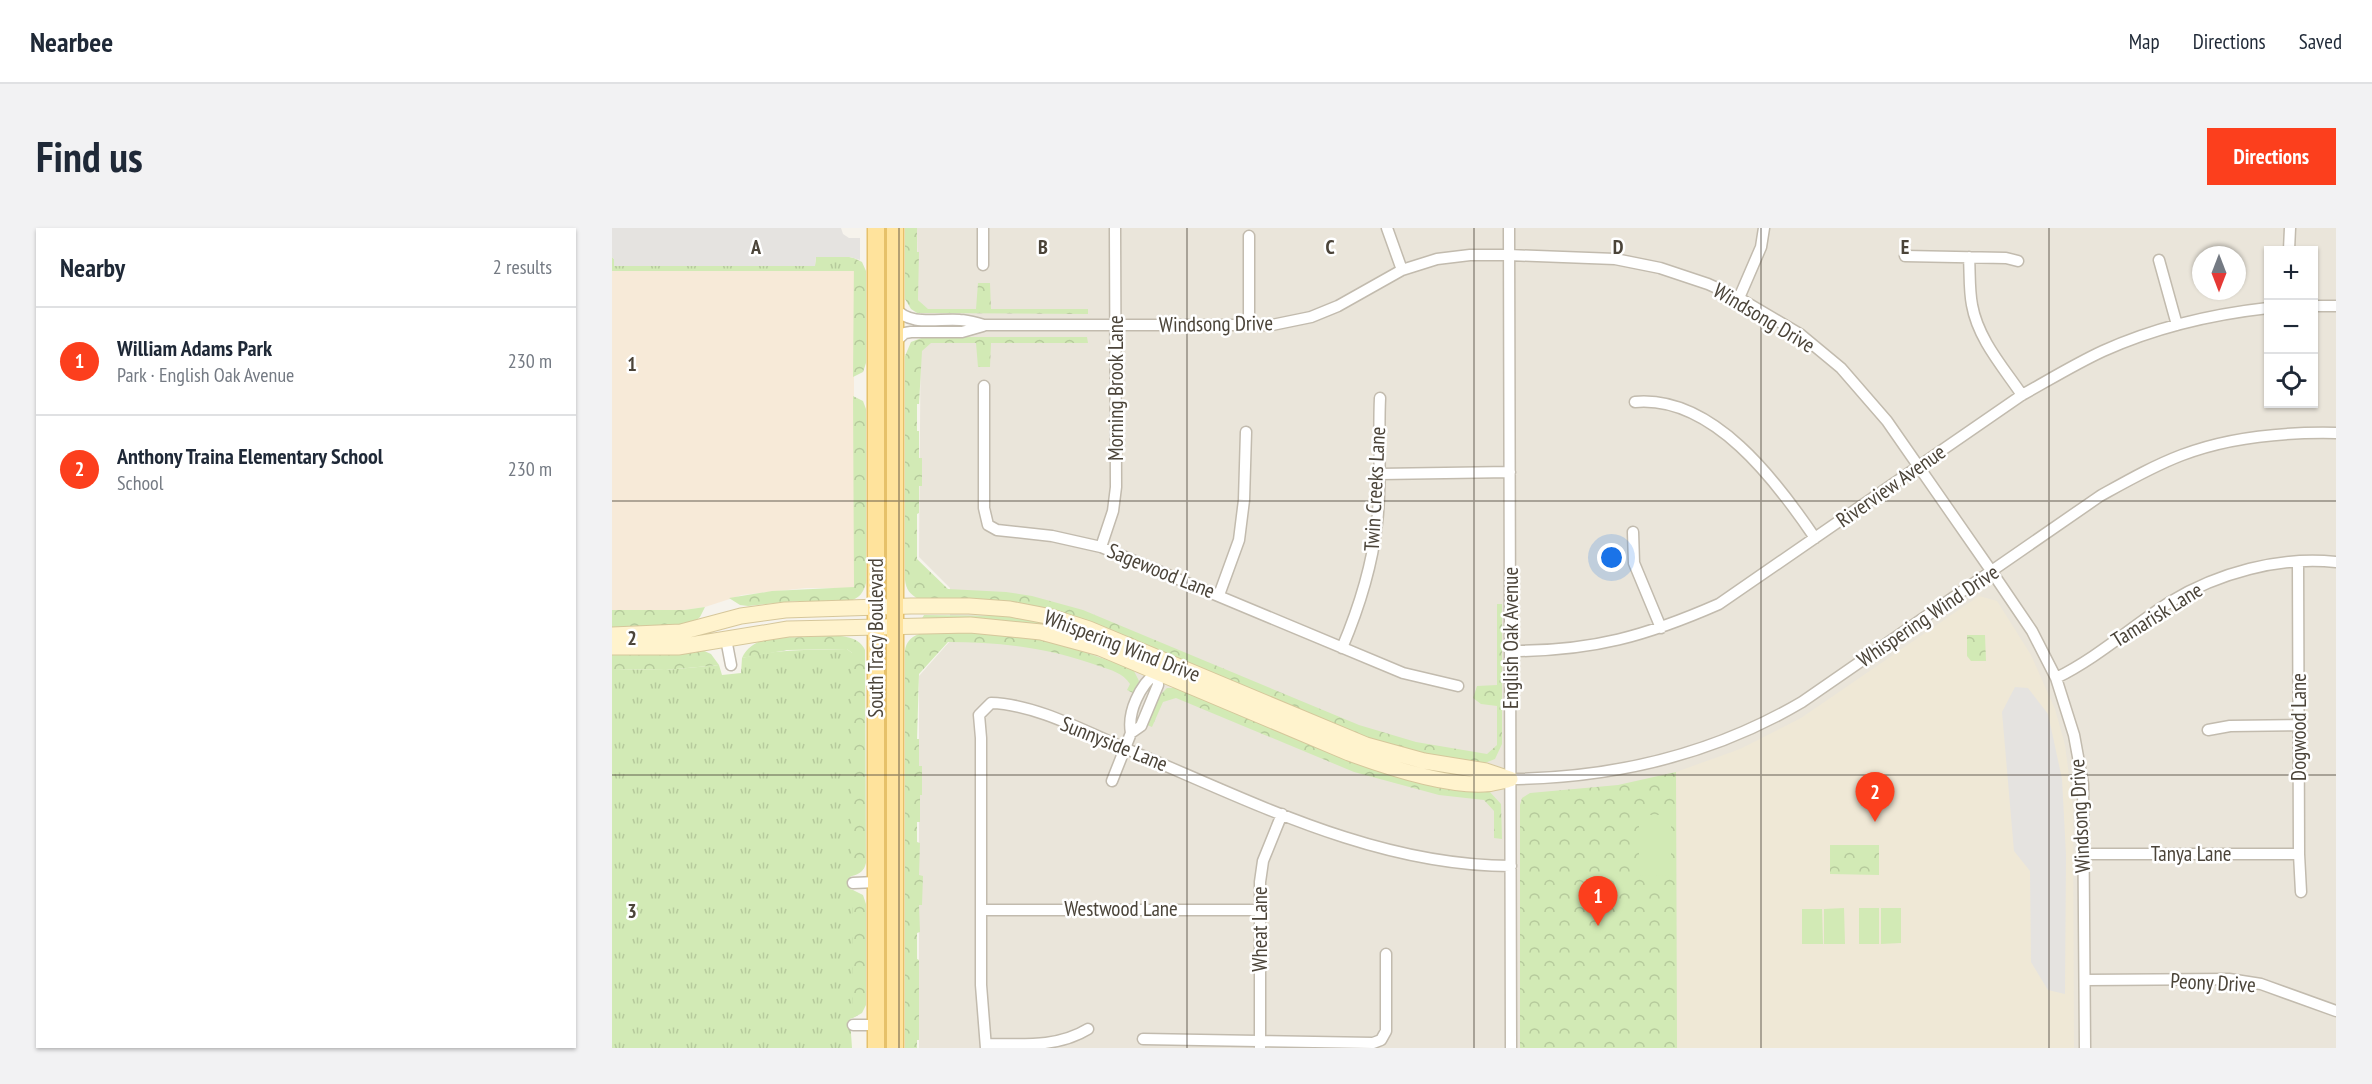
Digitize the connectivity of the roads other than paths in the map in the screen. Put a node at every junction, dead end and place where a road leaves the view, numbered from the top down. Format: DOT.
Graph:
graph roads {
  1 [pos="876,228"];
  2 [pos="895,228"];
  3 [pos="983,228"];
  4 [pos="1115,228"];
  5 [pos="1386,228"];
  6 [pos="1509,228"];
  7 [pos="1764,228"];
  8 [pos="2290,228"];
  9 [pos="1249,236"];
  10 [pos="2289,246"];
  11 [pos="1509,255"];
  12 [pos="1905,256"];
  13 [pos="1969,257"];
  14 [pos="2159,260"];
  15 [pos="2018,261"];
  16 [pos="983,265"];
  17 [pos="1402,270"];
  18 [pos="1739,298"];
  19 [pos="2318,306"];
  20 [pos="2336,306"];
  21 [pos="895,308"];
  22 [pos="2264,309"];
  23 [pos="984,325"];
  24 [pos="1117,325"];
  25 [pos="2176,325"];
  26 [pos="1249,326"];
  27 [pos="895,342"];
  28 [pos="984,386"];
  29 [pos="2022,395"];
  30 [pos="1380,398"];
  31 [pos="1635,402"];
  32 [pos="1246,432"];
  33 [pos="2336,433"];
  34 [pos="1918,467"];
  35 [pos="1510,472"];
  36 [pos="1380,474"];
  37 [pos="1633,532"];
  38 [pos="1815,538"];
  39 [pos="1101,547"];
  40 [pos="2298,562"];
  41 [pos="2336,562"];
  42 [pos="1992,572"];
  43 [pos="1219,595"];
  44 [pos="895,607"];
  45 [pos="876,608"];
  46 [pos="895,626"];
  47 [pos="876,627"];
  48 [pos="1661,628"];
  49 [pos="612,635"];
  50 [pos="726,639"];
  51 [pos="612,647"];
  52 [pos="1342,648"];
  53 [pos="1512,651"];
  54 [pos="730,665"];
  55 [pos="1160,666"];
  56 [pos="2056,678"];
  57 [pos="1458,687"];
  58 [pos="2299,725"];
  59 [pos="2208,730"];
  60 [pos="1125,748"];
  61 [pos="1510,779"];
  62 [pos="1112,781"];
  63 [pos="1282,814"];
  64 [pos="2084,854"];
  65 [pos="2299,854"];
  66 [pos="1511,866"];
  67 [pos="876,882"];
  68 [pos="853,883"];
  69 [pos="2301,892"];
  70 [pos="1260,909"];
  71 [pos="981,910"];
  72 [pos="1386,954"];
  73 [pos="2085,980"];
  74 [pos="2336,1011"];
  75 [pos="853,1025"];
  76 [pos="876,1025"];
  77 [pos="1088,1029"];
  78 [pos="1143,1039"];
  79 [pos="1260,1044"];
  80 [pos="986,1046"];
  81 [pos="876,1048"];
  82 [pos="895,1048"];
  83 [pos="1511,1048"];
  84 [pos="2085,1048"];
  1 -- 45 [label="main road, South Tracy Boulevard"];
  2 -- 21 [label="main road, South Tracy Boulevard"];
  3 -- 16 [label="street"];
  4 -- 24 [label="street, Morning Brook Lane"];
  5 -- 17 [label="street"];
  6 -- 11 [label="street, English Oak Avenue"];
  7 -- 18 [label="street"];
  8 -- 10 [label="street"];
  9 -- 26 [label="street"];
  11 -- 17 [label="street, Windsong Drive"];
  11 -- 18 [label="street, Windsong Drive"];
  11 -- 35 [label="street, English Oak Avenue"];
  12 -- 13 [label="street"];
  13 -- 15 [label="street"];
  13 -- 29 [label="street"];
  14 -- 25 [label="street"];
  17 -- 26 [label="street, Windsong Drive"];
  18 -- 34 [label="street, Windsong Drive"];
  19 -- 20 [label="street"];
  21 -- 23 [label="street, Windsong Drive"];
  21 -- 27 [label="main road, South Tracy Boulevard"];
  22 -- 25 [label="street, Riverview Avenue"];
  23 -- 24 [label="street, Windsong Drive"];
  23 -- 27 [label="street, Windsong Drive"];
  24 -- 26 [label="street, Windsong Drive"];
  24 -- 39 [label="street, Morning Brook Lane"];
  25 -- 29 [label="street, Riverview Avenue"];
  27 -- 44 [label="main road, South Tracy Boulevard"];
  28 -- 39 [label="street, Sagewood Lane"];
  29 -- 34 [label="street, Riverview Avenue"];
  30 -- 36 [label="street, Twin Creeks Lane"];
  31 -- 38 [label="street"];
  32 -- 43 [label="street"];
  33 -- 42 [label="street, Whispering Wind Drive"];
  34 -- 38 [label="street, Riverview Avenue"];
  34 -- 42 [label="street, Windsong Drive"];
  35 -- 36 [label="street"];
  35 -- 53 [label="street, English Oak Avenue"];
  36 -- 52 [label="street, Twin Creeks Lane"];
  37 -- 48 [label="street"];
  38 -- 48 [label="street, Riverview Avenue"];
  39 -- 43 [label="street, Sagewood Lane"];
  40 -- 41 [label="street, Tamarisk Lane"];
  40 -- 56 [label="street, Tamarisk Lane"];
  40 -- 58 [label="street, Dogwood Lane"];
  42 -- 56 [label="street, Windsong Drive"];
  42 -- 61 [label="street, Whispering Wind Drive"];
  43 -- 52 [label="street, Sagewood Lane"];
  44 -- 45 [label="street, Whispering Wind Drive"];
  44 -- 46 [label="main road, South Tracy Boulevard"];
  44 -- 55 [label="street, Whispering Wind Drive"];
  45 -- 47 [label="main road, South Tracy Boulevard"];
  45 -- 49 [label="street, Whispering Wind Drive"];
  46 -- 47 [label="street, Whispering Wind Drive"];
  46 -- 55 [label="street, Whispering Wind Drive"];
  46 -- 82 [label="main road, South Tracy Boulevard"];
  47 -- 50 [label="street, Whispering Wind Drive"];
  47 -- 67 [label="main road, South Tracy Boulevard"];
  48 -- 53 [label="street, Riverview Avenue"];
  50 -- 51 [label="street, Whispering Wind Drive"];
  50 -- 54 [label="street"];
  52 -- 57 [label="street, Sagewood Lane"];
  53 -- 61 [label="street, English Oak Avenue"];
  55 -- 60 [label="street"];
  55 -- 61 [label="street, Whispering Wind Drive"];
  56 -- 64 [label="street, Windsong Drive"];
  58 -- 59 [label="street"];
  58 -- 65 [label="street, Dogwood Lane"];
  60 -- 62 [label="street"];
  60 -- 63 [label="street, Sunnyside Lane"];
  60 -- 71 [label="street, Sunnyside Lane"];
  61 -- 66 [label="street, English Oak Avenue"];
  63 -- 66 [label="street, Sunnyside Lane"];
  63 -- 70 [label="street, Wheat Lane"];
  64 -- 65 [label="street, Tanya Lane"];
  64 -- 73 [label="street, Windsong Drive"];
  65 -- 69 [label="street, Dogwood Lane"];
  66 -- 83 [label="street, English Oak Avenue"];
  67 -- 68 [label="street"];
  67 -- 76 [label="main road, South Tracy Boulevard"];
  70 -- 71 [label="street, Westwood Lane"];
  70 -- 79 [label="street, Wheat Lane"];
  71 -- 80 [label="street, Sunnyside Lane"];
  72 -- 79 [label="street"];
  73 -- 74 [label="street, Peony Drive"];
  73 -- 84 [label="street, Windsong Drive"];
  75 -- 76 [label="street"];
  76 -- 81 [label="main road, South Tracy Boulevard"];
  77 -- 80 [label="street"];
  78 -- 79 [label="street"];
}
